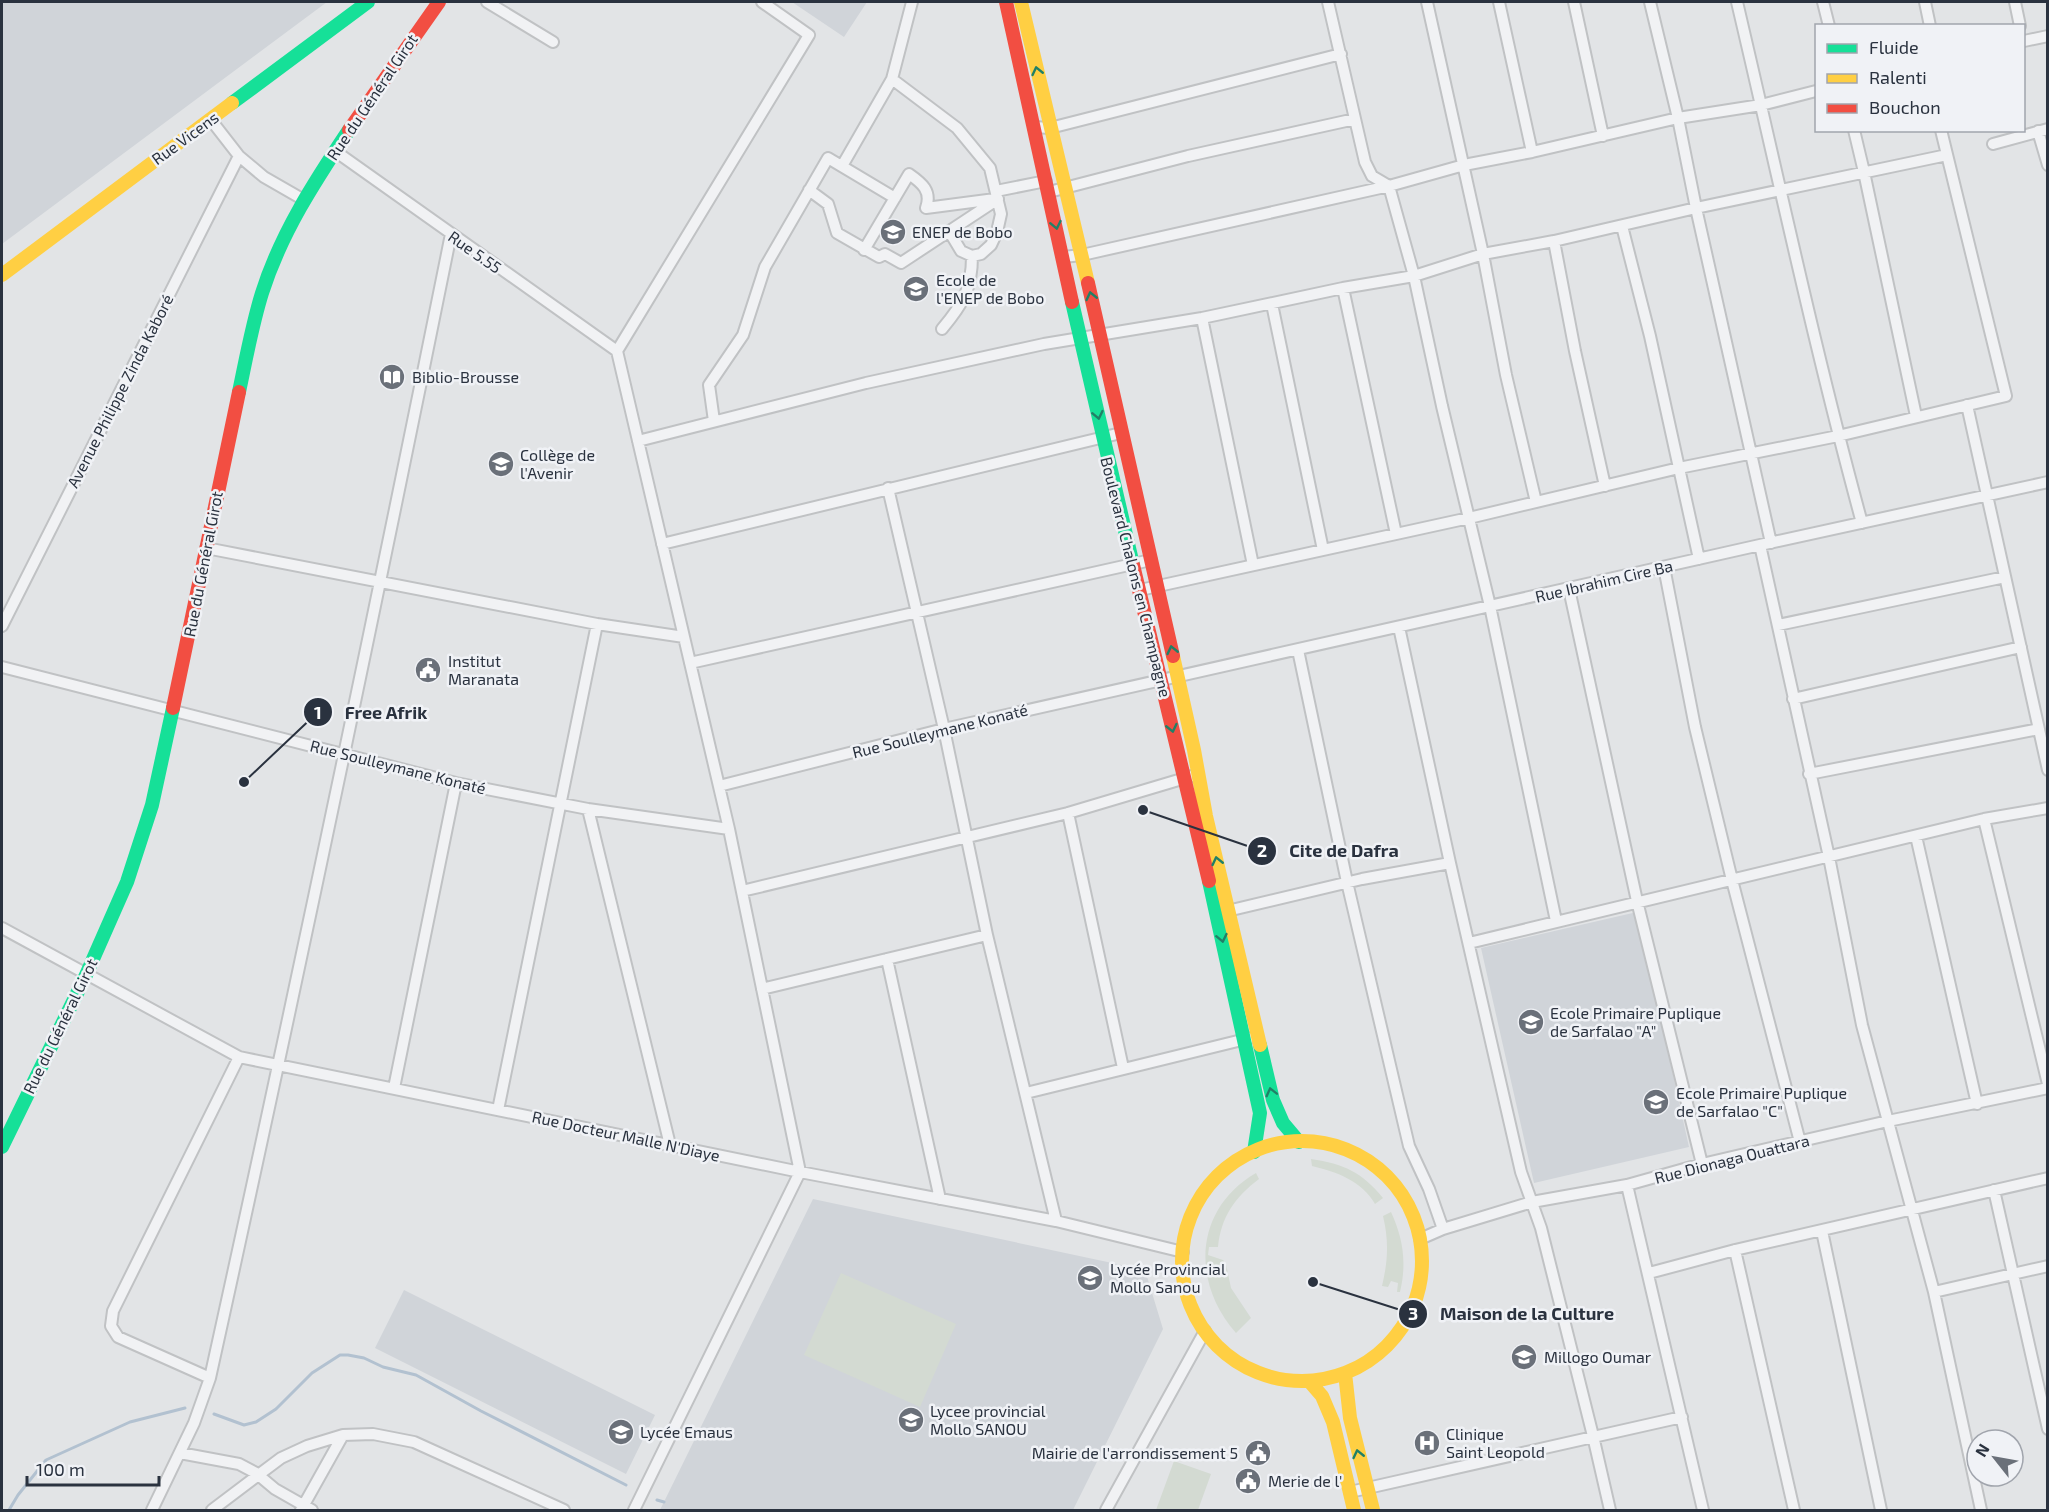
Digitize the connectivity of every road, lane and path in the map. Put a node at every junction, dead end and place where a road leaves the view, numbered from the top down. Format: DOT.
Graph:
graph roads {
  1 [pos="368,2"];
  2 [pos="439,2"];
  3 [pos="487,2"];
  4 [pos="762,2"];
  5 [pos="912,2"];
  6 [pos="1005,2"];
  7 [pos="1021,2"];
  8 [pos="1328,2"];
  9 [pos="1426,2"];
  10 [pos="1499,2"];
  11 [pos="1574,2"];
  12 [pos="1650,2"];
  13 [pos="1737,2"];
  14 [pos="1823,2"];
  15 [pos="1924,2"];
  16 [pos="2015,2"];
  17 [pos="1828,24"];
  18 [pos="1930,24"];
  19 [pos="2020,24"];
  20 [pos="2048,36"];
  21 [pos="2025,40"];
  22 [pos="553,42"];
  23 [pos="1341,54"];
  24 [pos="892,79"];
  25 [pos="1815,91"];
  26 [pos="1761,105"];
  27 [pos="1678,118"];
  28 [pos="1355,119"];
  29 [pos="211,120"];
  30 [pos="1034,127"];
  31 [pos="1050,128"];
  32 [pos="2043,130"];
  33 [pos="1854,132"];
  34 [pos="1941,132"];
  35 [pos="1603,136"];
  36 [pos="1993,144"];
  37 [pos="335,151"];
  38 [pos="1532,152"];
  39 [pos="1947,155"];
  40 [pos="239,156"];
  41 [pos="1464,165"];
  42 [pos="2048,165"];
  43 [pos="842,166"];
  44 [pos="1864,172"];
  45 [pos="1048,186"];
  46 [pos="1389,186"];
  47 [pos="1065,189"];
  48 [pos="809,190"];
  49 [pos="1782,190"];
  50 [pos="997,195"];
  51 [pos="895,198"];
  52 [pos="304,200"];
  53 [pos="1696,208"];
  54 [pos="1623,226"];
  55 [pos="949,231"];
  56 [pos="451,234"];
  57 [pos="1554,241"];
  58 [pos="864,250"];
  59 [pos="1484,254"];
  60 [pos="1082,255"];
  61 [pos="972,256"];
  62 [pos="1063,257"];
  63 [pos="2,275"];
  64 [pos="1414,276"];
  65 [pos="1343,288"];
  66 [pos="1272,304"];
  67 [pos="1202,318"];
  68 [pos="942,329"];
  69 [pos="1100,335"];
  70 [pos="1081,337"];
  71 [pos="617,351"];
  72 [pos="1967,405"];
  73 [pos="1916,416"];
  74 [pos="714,421"];
  75 [pos="1121,433"];
  76 [pos="1838,436"];
  77 [pos="1103,439"];
  78 [pos="638,441"];
  79 [pos="1751,453"];
  80 [pos="1679,468"];
  81 [pos="2048,483"];
  82 [pos="1605,486"];
  83 [pos="888,488"];
  84 [pos="1987,496"];
  85 [pos="1536,502"];
  86 [pos="1469,518"];
  87 [pos="1862,523"];
  88 [pos="1396,534"];
  89 [pos="662,544"];
  90 [pos="1766,544"];
  91 [pos="206,548"];
  92 [pos="1323,550"];
  93 [pos="1699,559"];
  94 [pos="1151,560"];
  95 [pos="1133,564"];
  96 [pos="1252,565"];
  97 [pos="1664,567"];
  98 [pos="2005,576"];
  99 [pos="381,581"];
  100 [pos="1157,586"];
  101 [pos="1569,589"];
  102 [pos="1140,590"];
  103 [pos="1490,606"];
  104 [pos="918,612"];
  105 [pos="597,624"];
  106 [pos="2,626"];
  107 [pos="1778,626"];
  108 [pos="1399,627"];
  109 [pos="684,637"];
  110 [pos="2021,648"];
  111 [pos="1298,650"];
  112 [pos="690,663"];
  113 [pos="2,667"];
  114 [pos="1178,676"];
  115 [pos="1161,680"];
  116 [pos="1793,699"];
  117 [pos="171,711"];
  118 [pos="944,729"];
  119 [pos="2039,729"];
  120 [pos="343,755"];
  121 [pos="2048,770"];
  122 [pos="1199,774"];
  123 [pos="1809,774"];
  124 [pos="1184,778"];
  125 [pos="456,783"];
  126 [pos="718,786"];
  127 [pos="561,805"];
  128 [pos="2048,808"];
  129 [pos="588,809"];
  130 [pos="1068,813"];
  131 [pos="1984,819"];
  132 [pos="729,829"];
  133 [pos="967,836"];
  134 [pos="1916,836"];
  135 [pos="1829,857"];
  136 [pos="1450,863"];
  137 [pos="1732,880"];
  138 [pos="1347,882"];
  139 [pos="742,891"];
  140 [pos="1637,901"];
  141 [pos="1222,912"];
  142 [pos="1556,921"];
  143 [pos="2,928"];
  144 [pos="987,936"];
  145 [pos="1469,943"];
  146 [pos="888,959"];
  147 [pos="86,975"];
  148 [pos="762,989"];
  149 [pos="1251,1037"];
  150 [pos="238,1057"];
  151 [pos="279,1067"];
  152 [pos="1123,1068"];
  153 [pos="2048,1086"];
  154 [pos="394,1088"];
  155 [pos="1026,1093"];
  156 [pos="1977,1104"];
  157 [pos="498,1110"];
  158 [pos="1888,1121"];
  159 [pos="1299,1142"];
  160 [pos="1800,1142"];
  161 [pos="670,1145"];
  162 [pos="2,1147"];
  163 [pos="1254,1152"];
  164 [pos="1702,1164"];
  165 [pos="800,1172"];
  166 [pos="2048,1178"];
  167 [pos="1627,1185"];
  168 [pos="1994,1190"];
  169 [pos="939,1199"];
  170 [pos="1532,1202"];
  171 [pos="1913,1210"];
  172 [pos="1056,1221"];
  173 [pos="1443,1229"];
  174 [pos="1822,1231"];
  175 [pos="1420,1239"];
  176 [pos="1735,1250"];
  177 [pos="1183,1252"];
  178 [pos="2048,1266"];
  179 [pos="1649,1273"];
  180 [pos="2012,1274"];
  181 [pos="1934,1292"];
  182 [pos="1205,1331"];
  183 [pos="1345,1373"];
  184 [pos="210,1378"];
  185 [pos="1310,1381"];
  186 [pos="1682,1417"];
  187 [pos="2048,1429"];
  188 [pos="343,1435"];
  189 [pos="1593,1436"];
  190 [pos="180,1453"];
  191 [pos="260,1476"];
  192 [pos="1367,1487"];
  193 [pos="1350,1492"];
  194 [pos="306,1509"];
  195 [pos="152,1510"];
  196 [pos="212,1510"];
  197 [pos="564,1510"];
  198 [pos="634,1510"];
  199 [pos="1106,1510"];
  200 [pos="1354,1510"];
  201 [pos="1372,1510"];
  202 [pos="1610,1510"];
  203 [pos="1703,1510"];
  204 [pos="1794,1510"];
  205 [pos="1881,1510"];
  206 [pos="1981,1510"];
  1 -- 29 [label="main road, Rue Vicens"];
  2 -- 37 [label="main road, Rue du Général Girot"];
  3 -- 22 [label="street"];
  4 -- 71 [label="street"];
  5 -- 24 [label="street"];
  6 -- 30 [label="main road, Boulevard Chalons en Champagne"];
  31 -- 7 [label="main road, Boulevard Chalons en Champagne, one-way"];
  8 -- 23 [label="street"];
  9 -- 41 [label="street"];
  10 -- 38 [label="street"];
  11 -- 35 [label="street"];
  12 -- 27 [label="street"];
  13 -- 26 [label="street"];
  14 -- 17 [label="street"];
  15 -- 18 [label="street"];
  16 -- 19 [label="street"];
  20 -- 21 [label="street"];
  23 -- 28 [label="street"];
  23 -- 31 [label="street"];
  24 -- 43 [label="street"];
  24 -- 50 [label="street"];
  25 -- 26 [label="street"];
  26 -- 27 [label="street"];
  26 -- 49 [label="street"];
  27 -- 35 [label="street"];
  27 -- 53 [label="street"];
  28 -- 46 [label="street"];
  28 -- 47 [label="street"];
  29 -- 40 [label="street"];
  29 -- 63 [label="main road, Rue Vicens"];
  30 -- 31 [label="street"];
  30 -- 45 [label="main road, Boulevard Chalons en Champagne"];
  31 -- 47 [label="main road, Boulevard Chalons en Champagne"];
  32 -- 36 [label="street"];
  32 -- 42 [label="street"];
  33 -- 44 [label="street"];
  34 -- 39 [label="street"];
  35 -- 38 [label="street"];
  37 -- 52 [label="main road, Rue du Général Girot"];
  37 -- 56 [label="street, Rue 5.55"];
  38 -- 41 [label="street"];
  39 -- 44 [label="street"];
  39 -- 72 [label="street"];
  40 -- 52 [label="street"];
  40 -- 106 [label="street, Avenue Philippe Zinda Kaboré"];
  41 -- 46 [label="street"];
  41 -- 59 [label="street"];
  43 -- 48 [label="street"];
  43 -- 51 [label="street"];
  44 -- 49 [label="street"];
  44 -- 73 [label="street"];
  45 -- 47 [label="street"];
  45 -- 50 [label="street"];
  45 -- 62 [label="main road, Boulevard Chalons en Champagne, one-way"];
  46 -- 60 [label="street"];
  46 -- 64 [label="street"];
  47 -- 60 [label="main road, Boulevard Chalons en Champagne"];
  48 -- 58 [label="street"];
  48 -- 74 [label="street"];
  49 -- 53 [label="street"];
  49 -- 76 [label="street"];
  50 -- 51 [label="street"];
  50 -- 55 [label="street"];
  50 -- 61 [label="street"];
  51 -- 58 [label="street"];
  52 -- 91 [label="main road, Rue du Général Girot"];
  53 -- 54 [label="street"];
  53 -- 79 [label="street"];
  54 -- 57 [label="street"];
  54 -- 80 [label="street"];
  55 -- 58 [label="street"];
  55 -- 61 [label="street"];
  56 -- 71 [label="street, Rue 5.55"];
  56 -- 99 [label="street"];
  57 -- 59 [label="street"];
  57 -- 82 [label="street"];
  59 -- 64 [label="street"];
  59 -- 85 [label="street"];
  60 -- 62 [label="street"];
  69 -- 60 [label="main road, Boulevard Chalons en Champagne, one-way"];
  61 -- 68 [label="street"];
  62 -- 70 [label="main road, Boulevard Chalons en Champagne"];
  64 -- 65 [label="street"];
  64 -- 86 [label="street"];
  65 -- 66 [label="street"];
  65 -- 88 [label="street"];
  66 -- 67 [label="street"];
  66 -- 92 [label="street"];
  67 -- 69 [label="street"];
  67 -- 96 [label="street"];
  69 -- 70 [label="street"];
  69 -- 75 [label="main road, Boulevard Chalons en Champagne"];
  70 -- 74 [label="street"];
  70 -- 77 [label="main road, Boulevard Chalons en Champagne, one-way"];
  71 -- 78 [label="street"];
  72 -- 73 [label="street"];
  72 -- 84 [label="street"];
  73 -- 76 [label="street"];
  74 -- 78 [label="street"];
  75 -- 77 [label="street"];
  75 -- 94 [label="main road, Boulevard Chalons en Champagne"];
  76 -- 79 [label="street"];
  76 -- 87 [label="street"];
  77 -- 83 [label="street"];
  77 -- 95 [label="main road, Boulevard Chalons en Champagne"];
  78 -- 89 [label="street"];
  79 -- 80 [label="street"];
  79 -- 90 [label="street"];
  80 -- 82 [label="street"];
  80 -- 93 [label="street"];
  81 -- 84 [label="street, Rue Ibrahim Cire Ba"];
  82 -- 85 [label="street"];
  83 -- 89 [label="street"];
  83 -- 104 [label="street"];
  84 -- 87 [label="street, Rue Ibrahim Cire Ba"];
  84 -- 98 [label="street"];
  85 -- 86 [label="street"];
  86 -- 88 [label="street"];
  86 -- 103 [label="street"];
  87 -- 90 [label="street, Rue Ibrahim Cire Ba"];
  88 -- 92 [label="street"];
  89 -- 109 [label="street"];
  90 -- 93 [label="street, Rue Ibrahim Cire Ba"];
  90 -- 107 [label="street"];
  91 -- 99 [label="street"];
  91 -- 117 [label="main road, Rue du Général Girot"];
  92 -- 96 [label="street"];
  93 -- 97 [label="street, Rue Ibrahim Cire Ba"];
  94 -- 95 [label="street"];
  94 -- 100 [label="main road, Boulevard Chalons en Champagne"];
  95 -- 102 [label="main road, Boulevard Chalons en Champagne"];
  95 -- 104 [label="street"];
  96 -- 100 [label="street"];
  97 -- 101 [label="street, Rue Ibrahim Cire Ba"];
  97 -- 137 [label="street"];
  98 -- 107 [label="street"];
  98 -- 110 [label="street"];
  99 -- 105 [label="street"];
  99 -- 120 [label="street"];
  100 -- 102 [label="street"];
  114 -- 100 [label="main road, Boulevard Chalons en Champagne, one-way"];
  101 -- 103 [label="street, Rue Ibrahim Cire Ba"];
  101 -- 140 [label="street"];
  102 -- 115 [label="main road, Boulevard Chalons en Champagne"];
  103 -- 108 [label="street, Rue Ibrahim Cire Ba"];
  103 -- 142 [label="street"];
  104 -- 112 [label="street"];
  104 -- 118 [label="street"];
  105 -- 109 [label="street"];
  105 -- 127 [label="street"];
  107 -- 116 [label="street"];
  108 -- 111 [label="street, Rue Ibrahim Cire Ba"];
  108 -- 136 [label="street"];
  109 -- 112 [label="street"];
  110 -- 116 [label="street"];
  110 -- 119 [label="street"];
  111 -- 114 [label="street, Rue Ibrahim Cire Ba"];
  111 -- 138 [label="street"];
  112 -- 126 [label="street"];
  113 -- 117 [label="street, Rue Soulleymane Konaté"];
  114 -- 115 [label="street, Rue Ibrahim Cire Ba"];
  114 -- 122 [label="main road, Boulevard Chalons en Champagne"];
  115 -- 118 [label="street, Rue Soulleymane Konaté"];
  115 -- 124 [label="main road, Boulevard Chalons en Champagne, one-way"];
  116 -- 123 [label="street"];
  117 -- 120 [label="street, Rue Soulleymane Konaté"];
  117 -- 147 [label="main road, Rue du Général Girot"];
  118 -- 126 [label="street, Rue Soulleymane Konaté"];
  118 -- 133 [label="street"];
  119 -- 121 [label="street"];
  119 -- 123 [label="street"];
  120 -- 125 [label="street, Rue Soulleymane Konaté"];
  120 -- 151 [label="street"];
  122 -- 124 [label="street"];
  141 -- 122 [label="main road, Boulevard Chalons en Champagne, one-way"];
  123 -- 135 [label="street"];
  124 -- 130 [label="street"];
  124 -- 141 [label="main road, Boulevard Chalons en Champagne"];
  125 -- 127 [label="street, Rue Soulleymane Konaté"];
  125 -- 154 [label="street"];
  126 -- 132 [label="street"];
  127 -- 129 [label="street, Rue Soulleymane Konaté"];
  127 -- 157 [label="street"];
  128 -- 131 [label="street"];
  129 -- 132 [label="street, Rue Soulleymane Konaté"];
  129 -- 161 [label="street"];
  130 -- 133 [label="street"];
  130 -- 152 [label="street"];
  131 -- 134 [label="street"];
  131 -- 153 [label="street"];
  132 -- 139 [label="street"];
  133 -- 139 [label="street"];
  133 -- 144 [label="street"];
  134 -- 135 [label="street"];
  134 -- 156 [label="street"];
  135 -- 137 [label="street"];
  135 -- 158 [label="street"];
  136 -- 138 [label="street"];
  136 -- 145 [label="street"];
  137 -- 140 [label="street"];
  137 -- 160 [label="street"];
  138 -- 141 [label="street"];
  138 -- 173 [label="street"];
  139 -- 148 [label="street"];
  140 -- 142 [label="street"];
  140 -- 164 [label="street"];
  141 -- 149 [label="main road, Boulevard Chalons en Champagne"];
  142 -- 145 [label="street"];
  143 -- 147 [label="street, Rue Docteur Malle N'Diaye"];
  144 -- 146 [label="street"];
  144 -- 155 [label="street"];
  145 -- 170 [label="street"];
  146 -- 148 [label="street"];
  146 -- 169 [label="street"];
  147 -- 150 [label="street, Rue Docteur Malle N'Diaye"];
  147 -- 162 [label="main road, Rue du Général Girot"];
  148 -- 165 [label="street"];
  149 -- 152 [label="street"];
  159 -- 149 [label="main road, Boulevard Chalons en Champagne, one-way"];
  149 -- 163 [label="main road, Boulevard Chalons en Champagne"];
  150 -- 151 [label="street, Rue Docteur Malle N'Diaye"];
  150 -- 184 [label="street"];
  151 -- 154 [label="street, Rue Docteur Malle N'Diaye"];
  151 -- 184 [label="street"];
  152 -- 155 [label="street"];
  153 -- 156 [label="street, Rue Dionaga Ouattara"];
  154 -- 157 [label="street, Rue Docteur Malle N'Diaye"];
  155 -- 172 [label="street"];
  156 -- 158 [label="street, Rue Dionaga Ouattara"];
  157 -- 161 [label="street, Rue Docteur Malle N'Diaye"];
  158 -- 160 [label="street, Rue Dionaga Ouattara"];
  158 -- 171 [label="street"];
  159 -- 163 [label="main road"];
  159 -- 175 [label="main road"];
  160 -- 164 [label="street, Rue Dionaga Ouattara"];
  161 -- 165 [label="street, Rue Docteur Malle N'Diaye"];
  163 -- 177 [label="main road"];
  164 -- 167 [label="street, Rue Dionaga Ouattara"];
  165 -- 169 [label="street, Rue Docteur Malle N'Diaye"];
  165 -- 198 [label="street"];
  166 -- 168 [label="street"];
  167 -- 170 [label="street, Rue Dionaga Ouattara"];
  167 -- 179 [label="street"];
  168 -- 171 [label="street"];
  168 -- 180 [label="street"];
  169 -- 172 [label="street, Rue Docteur Malle N'Diaye"];
  170 -- 173 [label="street, Rue Dionaga Ouattara"];
  170 -- 189 [label="street"];
  171 -- 174 [label="street"];
  171 -- 181 [label="street"];
  172 -- 177 [label="street, Rue Docteur Malle N'Diaye"];
  173 -- 175 [label="street, Rue Dionaga Ouattara"];
  174 -- 176 [label="street"];
  174 -- 205 [label="street"];
  175 -- 183 [label="main road"];
  176 -- 179 [label="street"];
  176 -- 204 [label="street"];
  177 -- 182 [label="main road"];
  178 -- 180 [label="street"];
  179 -- 186 [label="street"];
  180 -- 181 [label="street"];
  180 -- 187 [label="street"];
  181 -- 206 [label="street"];
  182 -- 185 [label="main road"];
  182 -- 199 [label="street"];
  183 -- 185 [label="main road"];
  192 -- 183 [label="main road, one-way"];
  184 -- 190 [label="street"];
  185 -- 193 [label="main road"];
  186 -- 189 [label="street"];
  186 -- 203 [label="street"];
  188 -- 191 [label="street"];
  188 -- 194 [label="street"];
  188 -- 197 [label="street"];
  189 -- 192 [label="street"];
  189 -- 202 [label="street"];
  190 -- 191 [label="street"];
  190 -- 195 [label="street"];
  191 -- 194 [label="street"];
  191 -- 196 [label="street"];
  192 -- 193 [label="street"];
  192 -- 201 [label="main road"];
  193 -- 200 [label="main road"];
}
